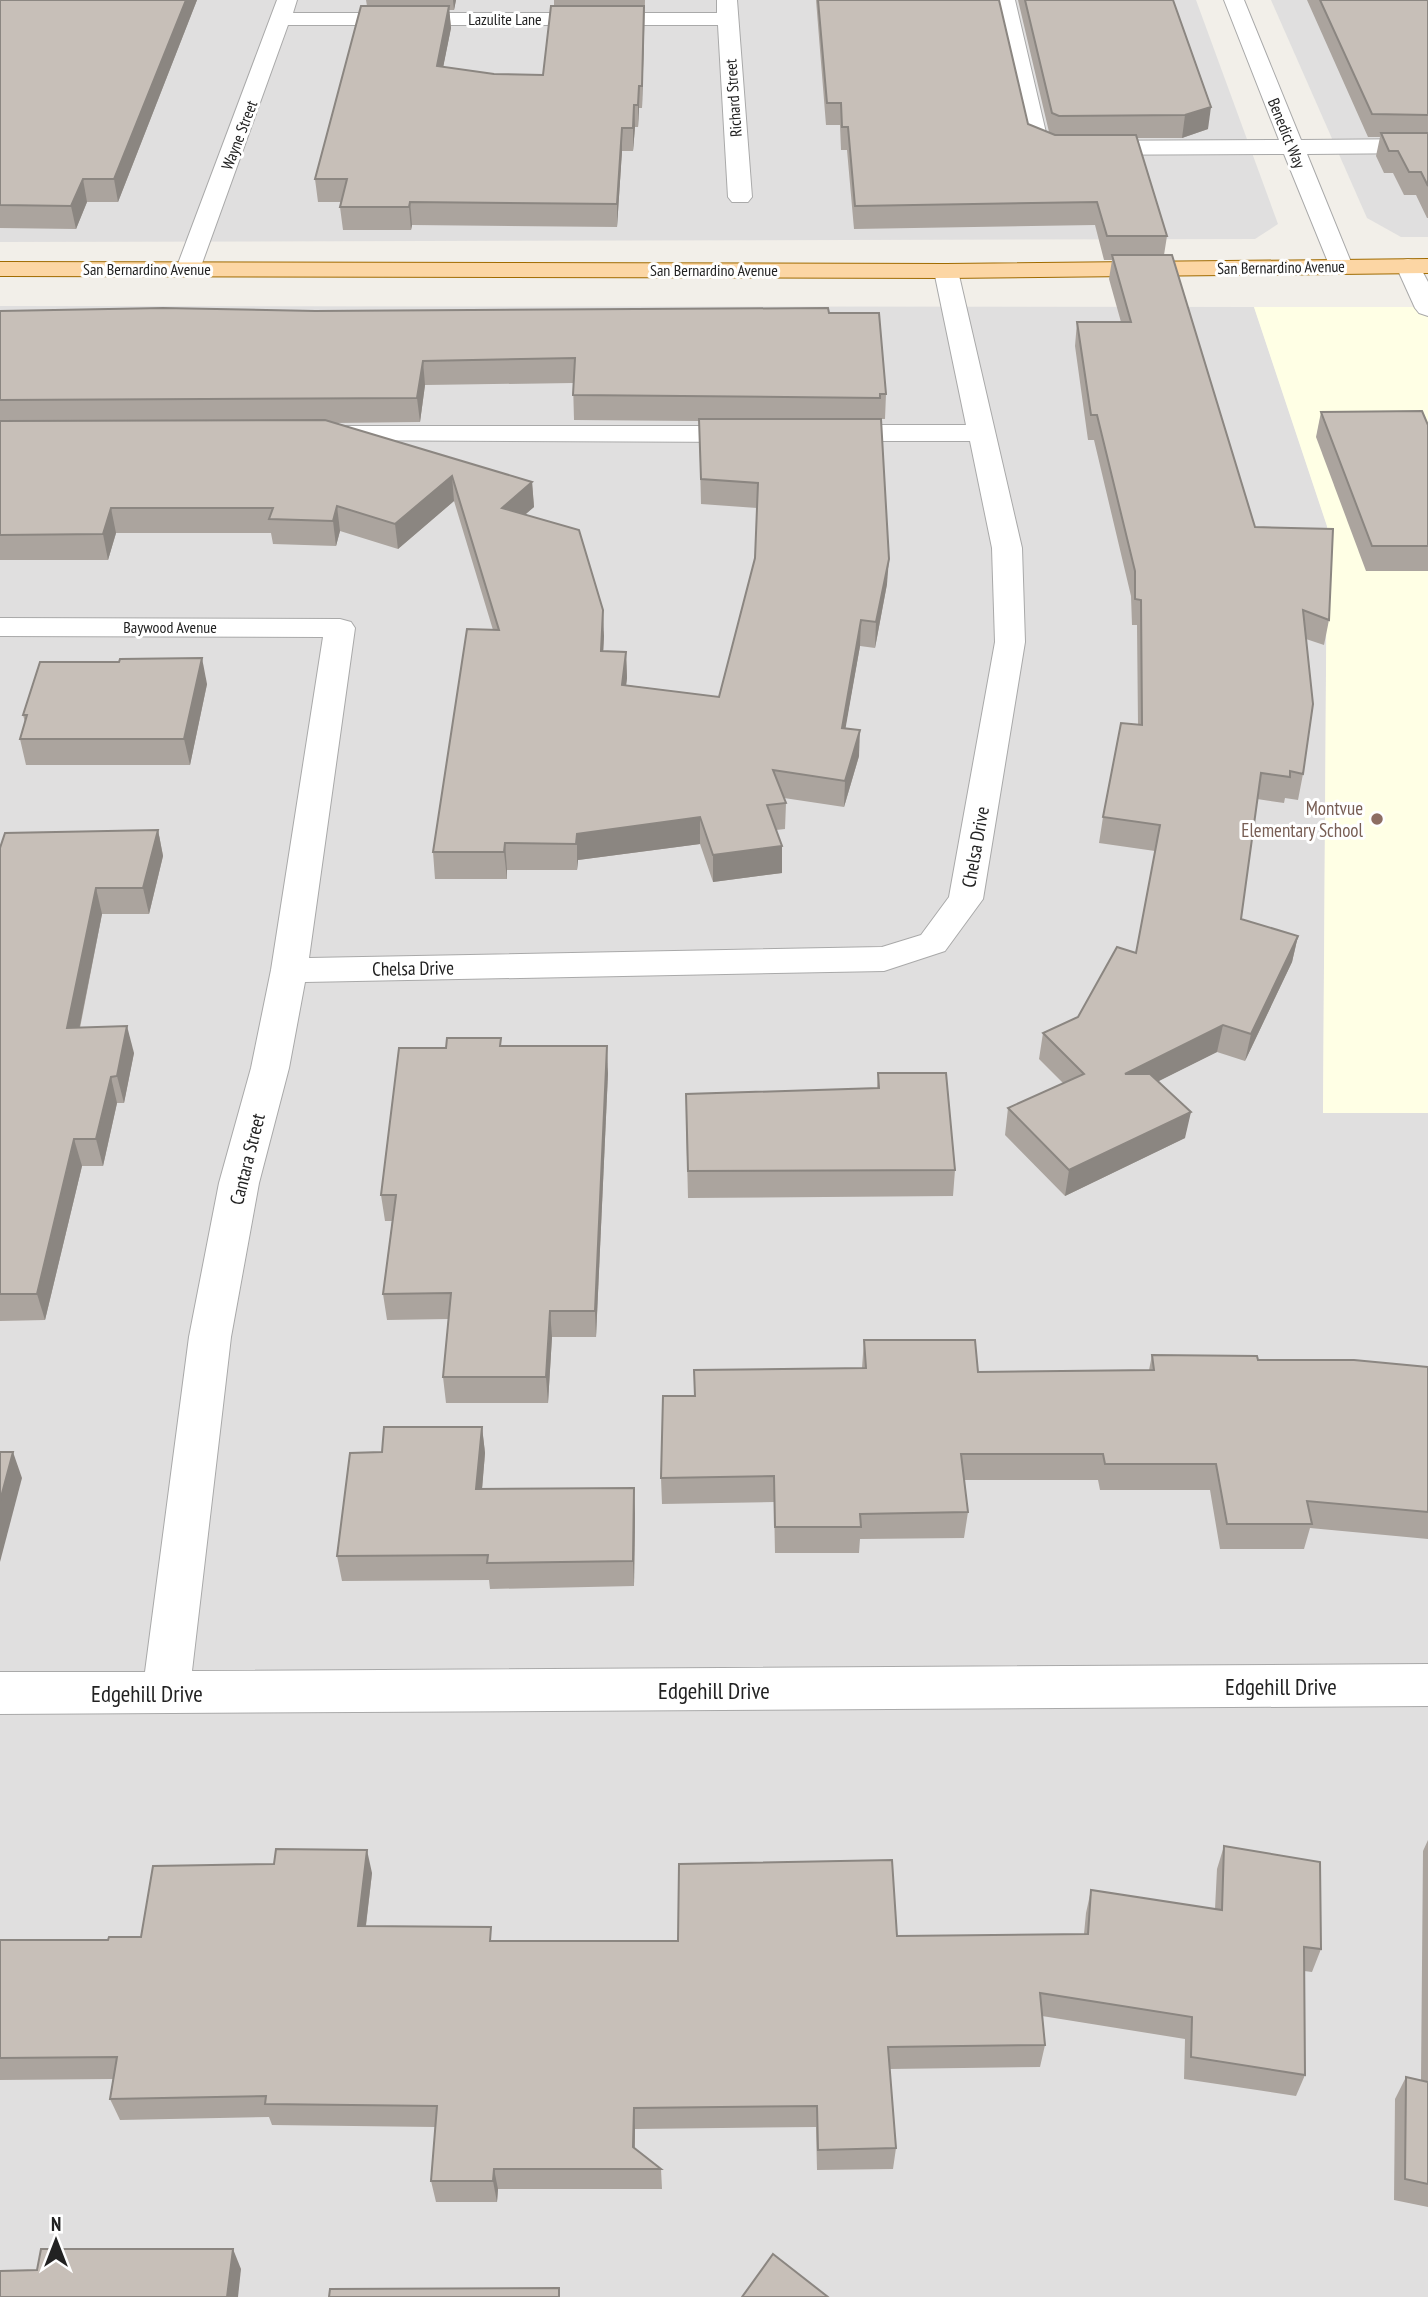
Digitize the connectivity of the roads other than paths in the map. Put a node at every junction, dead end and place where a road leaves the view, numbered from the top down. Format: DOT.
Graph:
graph roads {
  1 [pos="1005,0"];
  2 [pos="1234,0"];
  3 [pos="284,9"];
  4 [pos="728,9"];
  5 [pos="1292,146"];
  6 [pos="1428,146"];
  7 [pos="740,197"];
  8 [pos="1418,266"];
  9 [pos="1341,267"];
  10 [pos="0,269"];
  11 [pos="188,269"];
  12 [pos="946,271"];
  13 [pos="1428,308"];
  14 [pos="774,433"];
  15 [pos="802,433"];
  16 [pos="982,433"];
  17 [pos="290,435"];
  18 [pos="0,627"];
  19 [pos="340,628"];
  20 [pos="289,970"];
  21 [pos="1428,1685"];
  22 [pos="0,1693"];
  23 [pos="166,1693"];
  1 -- 5 [label="street"];
  2 -- 5 [label="street, Benedict Way"];
  3 -- 4 [label="street, Lazulite Lane"];
  3 -- 11 [label="street, Wayne Street"];
  4 -- 7 [label="street, Richard Street"];
  5 -- 6 [label="street"];
  5 -- 9 [label="street, Benedict Way"];
  8 -- 9 [label="main road, San Bernardino Avenue"];
  8 -- 13 [label="street"];
  9 -- 12 [label="main road, San Bernardino Avenue"];
  10 -- 11 [label="main road, San Bernardino Avenue"];
  11 -- 12 [label="main road, San Bernardino Avenue"];
  12 -- 16 [label="street, Chelsa Drive"];
  14 -- 17 [label="street"];
  15 -- 16 [label="street"];
  16 -- 20 [label="street, Chelsa Drive"];
  18 -- 19 [label="street, Baywood Avenue"];
  19 -- 20 [label="street, Cantara Street"];
  20 -- 23 [label="street, Cantara Street"];
  21 -- 23 [label="street, Edgehill Drive"];
  22 -- 23 [label="street, Edgehill Drive"];
}
